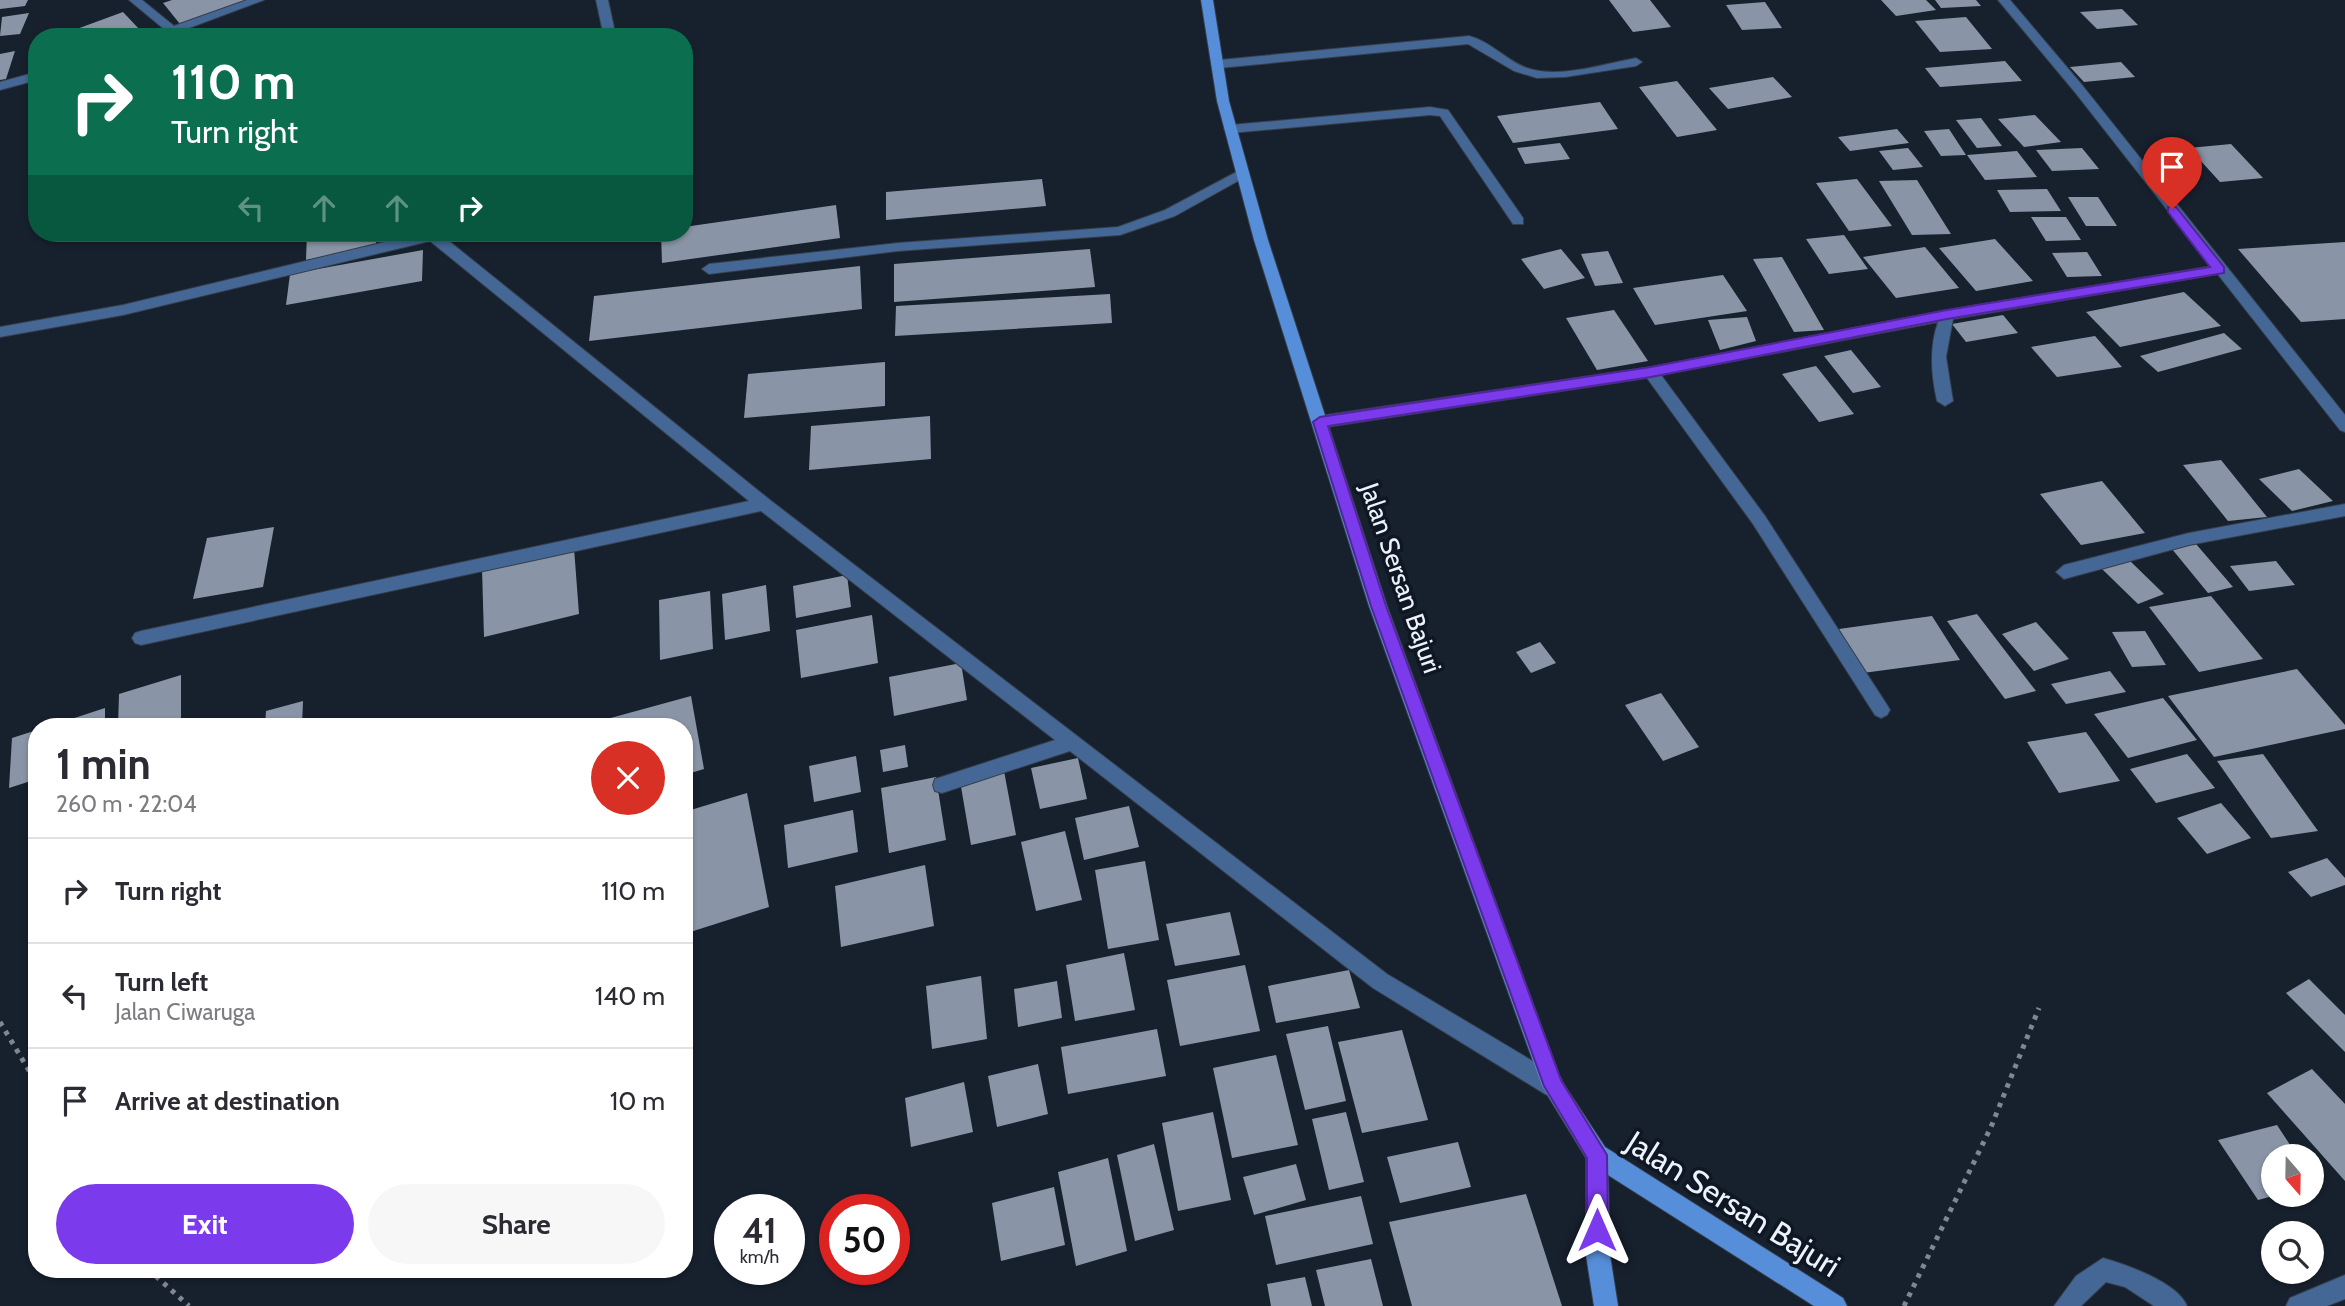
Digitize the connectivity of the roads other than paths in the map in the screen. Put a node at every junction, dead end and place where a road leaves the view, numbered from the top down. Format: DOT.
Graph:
graph roads {
  1 [pos="135,0"];
  2 [pos="258,0"];
  3 [pos="603,0"];
  4 [pos="1207,0"];
  5 [pos="2004,0"];
  6 [pos="171,28"];
  7 [pos="190,28"];
  8 [pos="608,28"];
  9 [pos="1636,62"];
  10 [pos="1219,64"];
  11 [pos="28,78"];
  12 [pos="0,86"];
  13 [pos="1230,130"];
  14 [pos="1242,173"];
  15 [pos="1518,221"];
  16 [pos="399,242"];
  17 [pos="442,242"];
  18 [pos="709,269"];
  19 [pos="2219,270"];
  20 [pos="1947,315"];
  21 [pos="0,332"];
  22 [pos="1651,372"];
  23 [pos="1945,401"];
  24 [pos="1320,422"];
  25 [pos="2345,426"];
  26 [pos="764,504"];
  27 [pos="2345,510"];
  28 [pos="2064,572"];
  29 [pos="141,638"];
  30 [pos="1881,710"];
  31 [pos="1074,742"];
  32 [pos="942,785"];
  33 [pos="1553,1086"];
  34 [pos="1597,1155"];
  35 [pos="2345,1287"];
  36 [pos="1606,1306"];
  37 [pos="1835,1306"];
  38 [pos="2066,1306"];
  39 [pos="2175,1306"];
  40 [pos="2298,1306"];
  1 -- 6 [label="street"];
  2 -- 7 [label="street"];
  3 -- 8 [label="street"];
  4 -- 10 [label="main road, Jalan Sersan Bajuri"];
  5 -- 19 [label="street"];
  9 -- 10 [label="street"];
  10 -- 13 [label="main road, Jalan Sersan Bajuri"];
  11 -- 12 [label="street"];
  13 -- 14 [label="main road, Jalan Sersan Bajuri"];
  13 -- 15 [label="street"];
  14 -- 18 [label="street"];
  14 -- 24 [label="main road, Jalan Sersan Bajuri"];
  16 -- 21 [label="street"];
  17 -- 26 [label="street"];
  19 -- 20 [label="street"];
  19 -- 25 [label="street"];
  20 -- 22 [label="street"];
  20 -- 23 [label="street"];
  22 -- 24 [label="street"];
  22 -- 30 [label="street"];
  24 -- 33 [label="main road, Jalan Sersan Bajuri"];
  26 -- 29 [label="street"];
  26 -- 31 [label="street"];
  27 -- 28 [label="street"];
  31 -- 32 [label="street"];
  31 -- 33 [label="street"];
  33 -- 34 [label="main road, Jalan Sersan Bajuri"];
  34 -- 36 [label="main road, Jalan Sersan Bajuri"];
  34 -- 37 [label="main road, Jalan Sersan Bajuri"];
  35 -- 40 [label="street"];
  38 -- 39 [label="street"];
}
